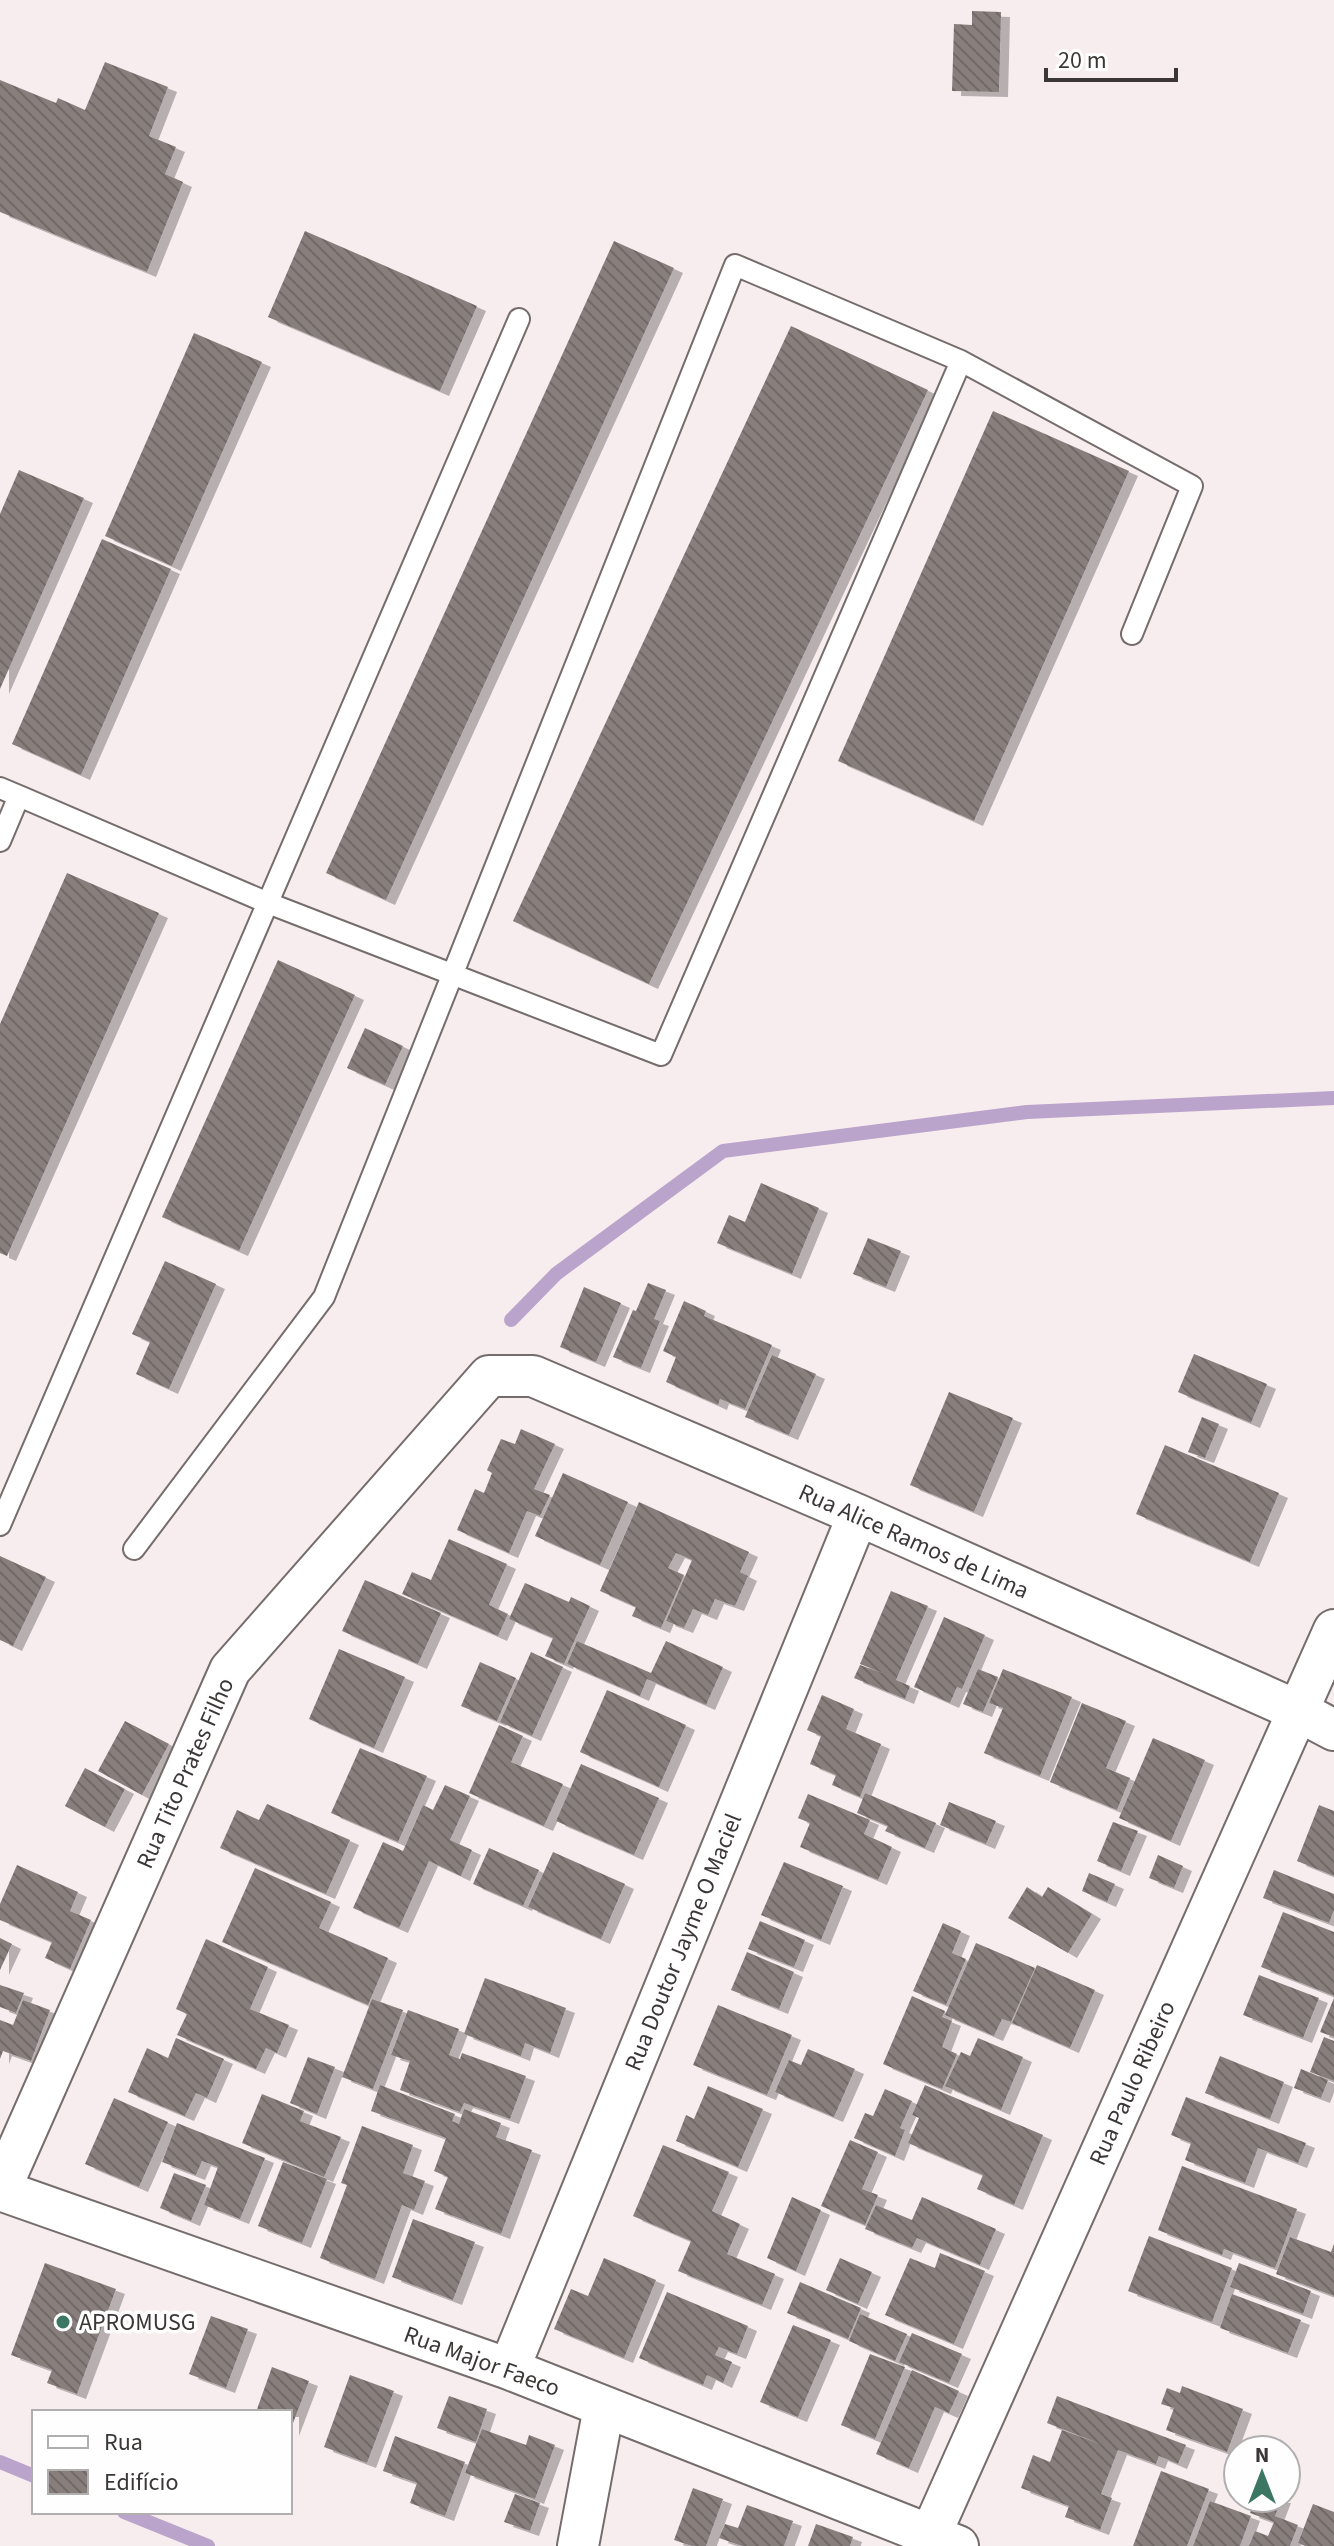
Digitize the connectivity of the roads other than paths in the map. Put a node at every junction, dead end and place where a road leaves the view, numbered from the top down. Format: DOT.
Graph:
graph roads {
  1 [pos="519,319"];
  2 [pos="961,361"];
  3 [pos="1132,634"];
  4 [pos="10,792"];
  5 [pos="0,841"];
  6 [pos="268,903"];
  7 [pos="452,975"];
  8 [pos="489,1376"];
  9 [pos="858,1515"];
  10 [pos="0,1525"];
  11 [pos="134,1549"];
  12 [pos="1334,1630"];
  13 [pos="1298,1711"];
  14 [pos="1334,1730"];
  15 [pos="0,2190"];
  16 [pos="509,2369"];
  17 [pos="604,2407"];
  18 [pos="944,2541"];
  19 [pos="578,2546"];
  1 -- 6 [label="lane"];
  2 -- 3 [label="lane"];
  2 -- 7 [label="lane"];
  2 -- 7 [label="lane"];
  4 -- 5 [label="lane"];
  4 -- 6 [label="lane"];
  6 -- 7 [label="lane"];
  6 -- 10 [label="lane"];
  7 -- 11 [label="lane"];
  8 -- 9 [label="street, Rua Alice Ramos de Lima"];
  8 -- 15 [label="street, Rua Tito Prates Filho"];
  9 -- 13 [label="street, Rua Alice Ramos de Lima"];
  9 -- 16 [label="street, Rua Doutor Jayme O Maciel"];
  12 -- 13 [label="street, Rua Paulo Ribeiro"];
  13 -- 14 [label="street, Rua Alice Ramos de Lima"];
  13 -- 18 [label="street, Rua Paulo Ribeiro"];
  15 -- 16 [label="street, Rua Major Faeco"];
  16 -- 17 [label="street, Rua Major Faeco"];
  17 -- 18 [label="street, Rua Major Faeco"];
  17 -- 19 [label="street"];
}
